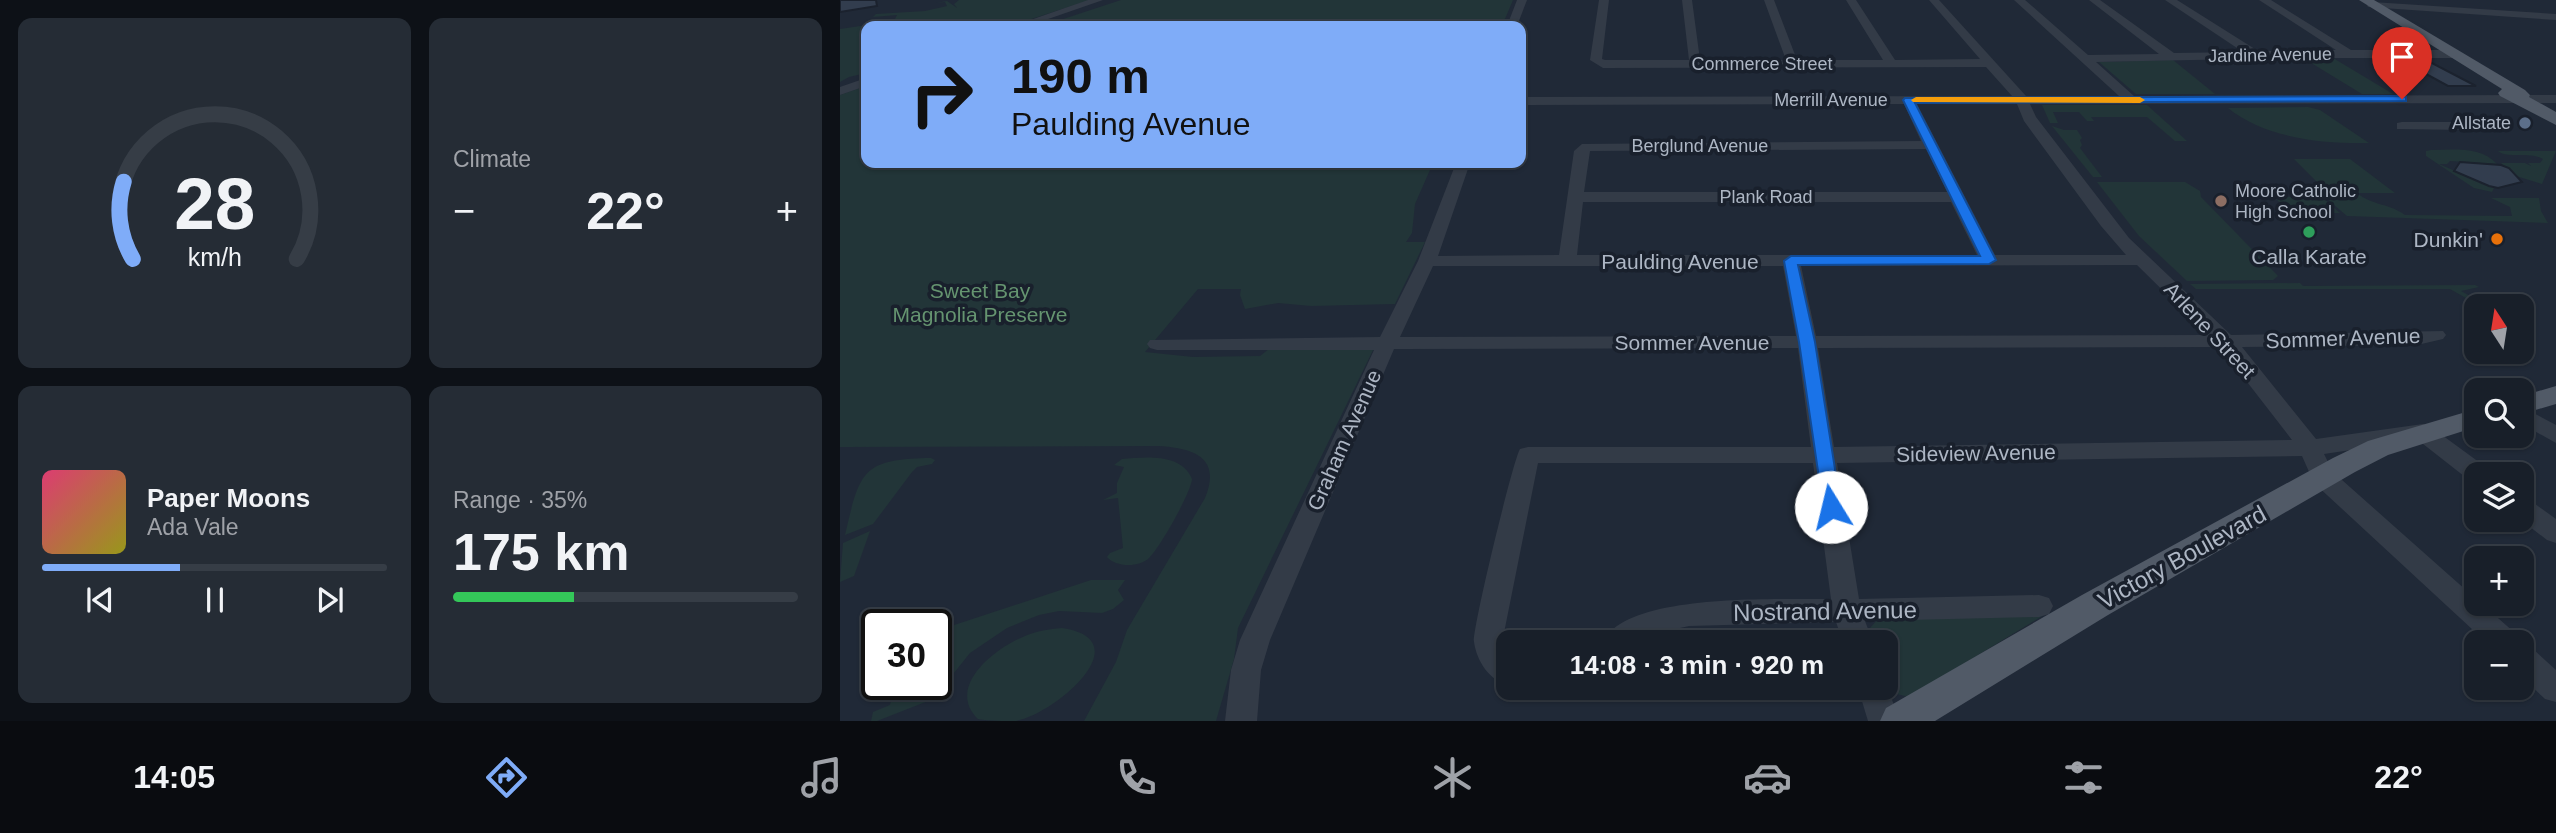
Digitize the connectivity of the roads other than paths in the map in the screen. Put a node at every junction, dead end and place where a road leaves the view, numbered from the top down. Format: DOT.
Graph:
graph roads {
  1 [pos="1098,0"];
  2 [pos="1113,0"];
  3 [pos="1522,0"];
  4 [pos="1604,0"];
  5 [pos="1687,0"];
  6 [pos="1769,0"];
  7 [pos="1852,0"];
  8 [pos="1934,0"];
  9 [pos="2019,0"];
  10 [pos="2094,0"];
  11 [pos="2170,0"];
  12 [pos="2264,0"];
  13 [pos="2368,2"];
  14 [pos="2555,17"];
  15 [pos="1033,21"];
  16 [pos="1049,21"];
  17 [pos="1514,21"];
  18 [pos="2350,54"];
  19 [pos="2450,54"];
  20 [pos="2256,55"];
  21 [pos="2171,57"];
  22 [pos="2084,59"];
  23 [pos="1989,63"];
  24 [pos="1695,64"];
  25 [pos="1793,64"];
  26 [pos="1892,64"];
  27 [pos="861,78"];
  28 [pos="861,84"];
  29 [pos="840,85"];
  30 [pos="840,91"];
  31 [pos="2519,98"];
  32 [pos="2402,99"];
  33 [pos="2556,99"];
  34 [pos="1526,100"];
  35 [pos="1908,100"];
  36 [pos="2022,100"];
  37 [pos="2131,100"];
  38 [pos="2556,120"];
  39 [pos="2402,126"];
  40 [pos="2448,126"];
  41 [pos="2466,126"];
  42 [pos="1931,145"];
  43 [pos="1461,168"];
  44 [pos="1575,197"];
  45 [pos="1957,197"];
  46 [pos="1989,260"];
  47 [pos="2142,260"];
  48 [pos="1427,261"];
  49 [pos="1567,261"];
  50 [pos="1791,261"];
  51 [pos="2436,335"];
  52 [pos="2226,341"];
  53 [pos="1807,342"];
  54 [pos="1387,343"];
  55 [pos="1157,344"];
  56 [pos="2556,395"];
  57 [pos="2534,401"];
  58 [pos="2464,421"];
  59 [pos="2534,421"];
  60 [pos="2423,432"];
  61 [pos="2556,435"];
  62 [pos="1823,455"];
  63 [pos="2317,463"];
  64 [pos="2464,463"];
  65 [pos="2534,516"];
  66 [pos="2556,533"];
  67 [pos="2039,606"];
  68 [pos="1847,611"];
  69 [pos="1637,630"];
  70 [pos="1854,630"];
  71 [pos="2492,630"];
  72 [pos="1496,662"];
  73 [pos="2534,669"];
  74 [pos="2556,689"];
  75 [pos="1877,700"];
  76 [pos="1241,721"];
  77 [pos="1884,721"];
  78 [pos="1900,721"];
  1 -- 15 [label="street"];
  2 -- 16 [label="street"];
  3 -- 17 [label="street"];
  4 -- 24 [label="street, Commerce Street"];
  5 -- 24 [label="street"];
  6 -- 25 [label="street"];
  7 -- 26 [label="street"];
  8 -- 23 [label="street, Arlene Street"];
  9 -- 22 [label="street"];
  10 -- 21 [label="street"];
  11 -- 20 [label="street"];
  12 -- 18 [label="street"];
  13 -- 14 [label="street"];
  13 -- 19 [label="main road"];
  18 -- 19 [label="street, Jardine Avenue"];
  18 -- 20 [label="street, Jardine Avenue"];
  19 -- 31 [label="main road"];
  20 -- 21 [label="street, Jardine Avenue"];
  21 -- 22 [label="street, Jardine Avenue"];
  22 -- 37 [label="street"];
  23 -- 26 [label="street, Commerce Street"];
  23 -- 36 [label="street, Arlene Street"];
  24 -- 25 [label="street, Commerce Street"];
  25 -- 26 [label="street, Commerce Street"];
  27 -- 29 [label="street"];
  28 -- 30 [label="street"];
  31 -- 32 [label="street, Merrill Avenue"];
  31 -- 33 [label="street, Merrill Avenue"];
  31 -- 38 [label="main road"];
  32 -- 37 [label="street, Merrill Avenue"];
  32 -- 40 [label="street"];
  34 -- 35 [label="street, Merrill Avenue"];
  35 -- 36 [label="street, Merrill Avenue"];
  35 -- 42 [label="street"];
  36 -- 37 [label="street, Merrill Avenue"];
  36 -- 47 [label="street, Arlene Street"];
  39 -- 40 [label="street"];
  40 -- 41 [label="street"];
  42 -- 44 [label="street, Berglund Avenue"];
  42 -- 45 [label="street"];
  43 -- 48 [label="street, Graham Avenue"];
  44 -- 45 [label="street, Plank Road"];
  44 -- 49 [label="street, Berglund Avenue"];
  45 -- 46 [label="street"];
  46 -- 47 [label="street, Paulding Avenue"];
  46 -- 50 [label="street, Paulding Avenue"];
  47 -- 52 [label="street, Arlene Street"];
  48 -- 49 [label="street, Paulding Avenue"];
  48 -- 54 [label="street, Graham Avenue"];
  49 -- 50 [label="street, Paulding Avenue"];
  50 -- 53 [label="street"];
  51 -- 52 [label="street, Sommer Avenue"];
  52 -- 53 [label="street, Sommer Avenue"];
  52 -- 63 [label="street, Arlene Street"];
  53 -- 54 [label="street, Sommer Avenue"];
  53 -- 62 [label="street"];
  54 -- 55 [label="street, Sommer Avenue"];
  54 -- 76 [label="street, Graham Avenue"];
  56 -- 57 [label="main road"];
  58 -- 60 [label="main road, Victory Boulevard"];
  59 -- 61 [label="street"];
  60 -- 63 [label="main road, Victory Boulevard"];
  60 -- 64 [label="street"];
  62 -- 63 [label="street, Sideview Avenue"];
  62 -- 68 [label="street"];
  62 -- 72 [label="street, Sideview Avenue"];
  63 -- 71 [label="street, Arlene Street"];
  63 -- 78 [label="main road, Victory Boulevard"];
  65 -- 66 [label="street"];
  67 -- 68 [label="street, Nostrand Avenue"];
  68 -- 69 [label="street, Nostrand Avenue"];
  68 -- 70 [label="street"];
  73 -- 74 [label="street"];
  75 -- 77 [label="street"];
}
